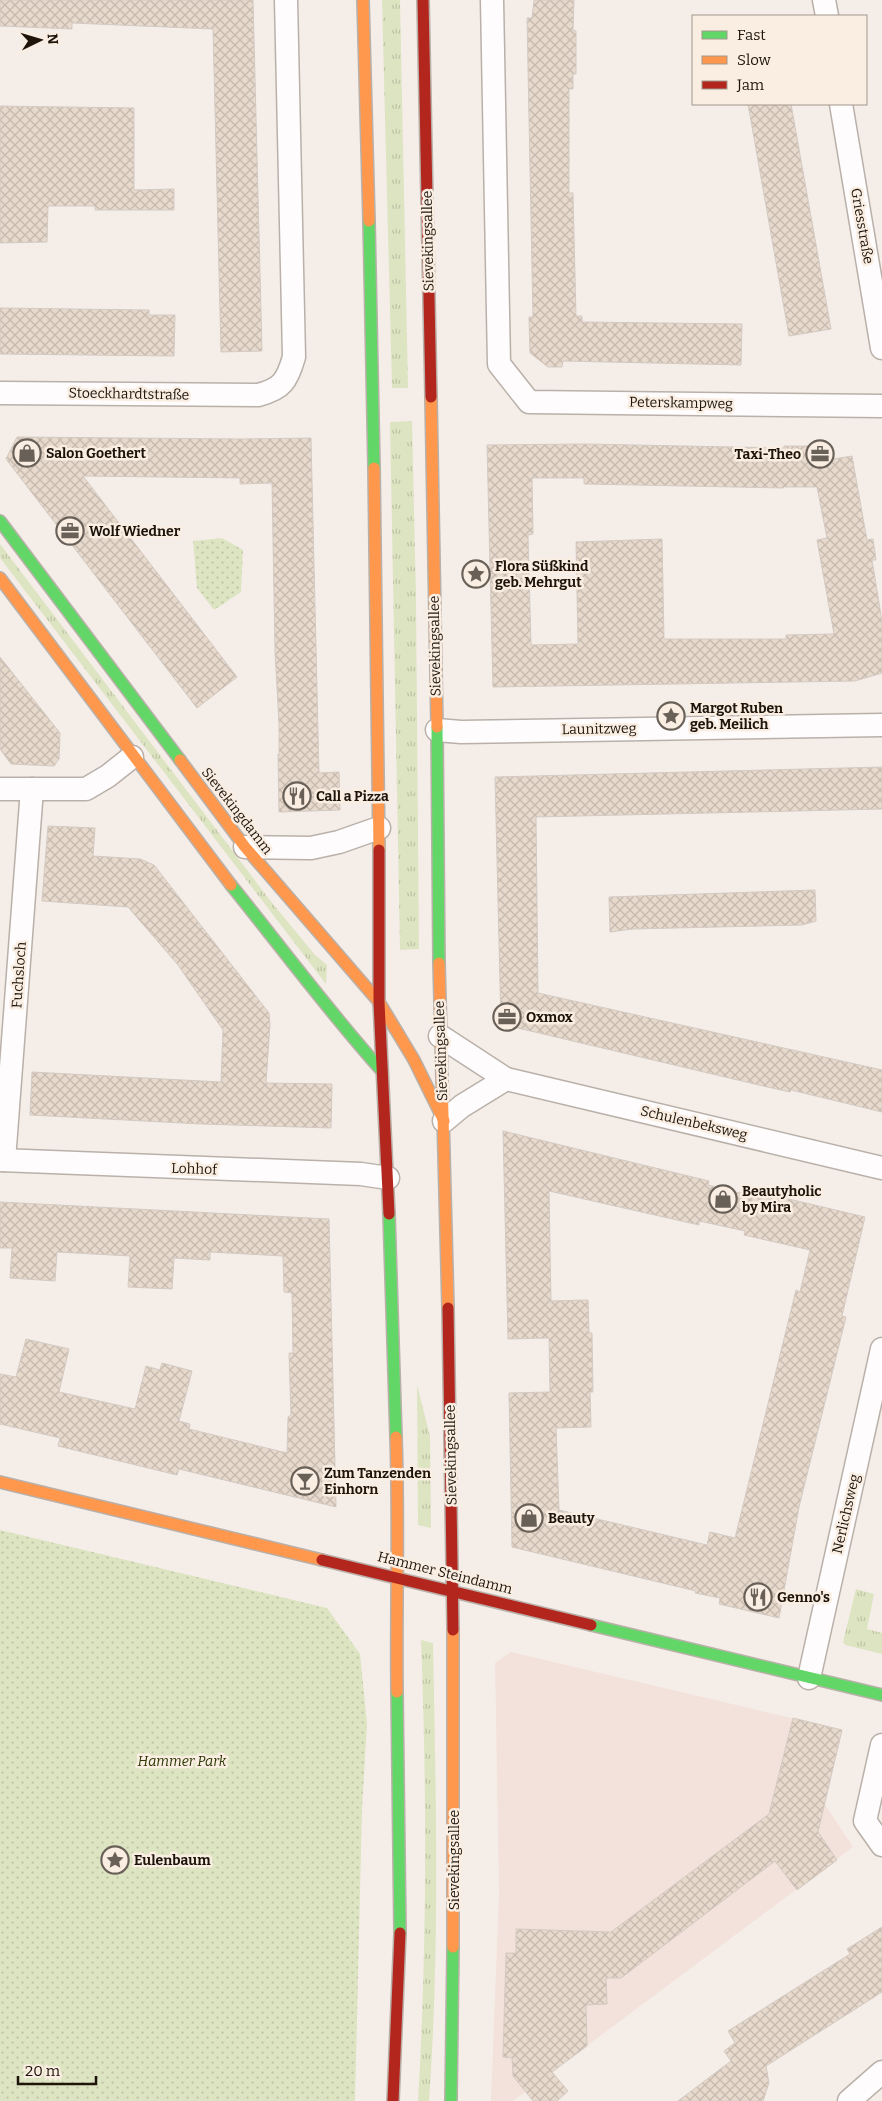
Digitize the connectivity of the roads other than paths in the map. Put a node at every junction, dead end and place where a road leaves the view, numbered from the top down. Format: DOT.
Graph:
graph roads {
  1 [pos="286,0"];
  2 [pos="364,0"];
  3 [pos="423,0"];
  4 [pos="492,0"];
  5 [pos="824,0"];
  6 [pos="826,15"];
  7 [pos="841,105"];
  8 [pos="882,348"];
  9 [pos="0,393"];
  10 [pos="882,406"];
  11 [pos="0,521"];
  12 [pos="0,578"];
  13 [pos="882,725"];
  14 [pos="437,730"];
  15 [pos="132,757"];
  16 [pos="0,789"];
  17 [pos="32,789"];
  18 [pos="379,828"];
  19 [pos="245,847"];
  20 [pos="379,1002"];
  21 [pos="440,1036"];
  22 [pos="382,1071"];
  23 [pos="506,1079"];
  24 [pos="444,1121"];
  25 [pos="2,1160"];
  26 [pos="882,1168"];
  27 [pos="388,1178"];
  28 [pos="882,1349"];
  29 [pos="0,1482"];
  30 [pos="398,1577"];
  31 [pos="454,1590"];
  32 [pos="809,1678"];
  33 [pos="882,1695"];
  34 [pos="882,1745"];
  35 [pos="882,1845"];
  36 [pos="882,2072"];
  37 [pos="393,2101"];
  38 [pos="451,2101"];
  39 [pos="849,2101"];
  1 -- 9 [label="street, Stoeckhardtstraße"];
  2 -- 18 [label="main road"];
  3 -- 14 [label="main road, Sievekingsallee"];
  4 -- 10 [label="street, Peterskampweg"];
  5 -- 6 [label="street"];
  7 -- 8 [label="street, Griesstraße"];
  11 -- 19 [label="main road, Sievekingdamm"];
  12 -- 15 [label="main road"];
  13 -- 14 [label="street, Launitzweg"];
  14 -- 21 [label="main road, Sievekingsallee"];
  15 -- 17 [label="street"];
  15 -- 22 [label="main road"];
  16 -- 17 [label="street"];
  17 -- 25 [label="street, Fuchsloch"];
  18 -- 19 [label="street"];
  18 -- 20 [label="main road"];
  19 -- 20 [label="main road, Sievekingdamm"];
  20 -- 22 [label="main road"];
  20 -- 24 [label="main road, Sievekingdamm"];
  21 -- 23 [label="street, Schulenbeksweg"];
  21 -- 24 [label="main road, Sievekingsallee"];
  22 -- 27 [label="main road"];
  23 -- 24 [label="street"];
  23 -- 26 [label="street, Schulenbeksweg"];
  24 -- 31 [label="main road, Sievekingsallee"];
  25 -- 27 [label="street, Lohhof"];
  27 -- 30 [label="main road"];
  28 -- 32 [label="street, Nerlichsweg"];
  29 -- 30 [label="main road, Hammer Steindamm"];
  30 -- 31 [label="main road, Hammer Steindamm"];
  30 -- 37 [label="main road"];
  31 -- 32 [label="main road, Hammer Steindamm"];
  31 -- 38 [label="main road, Sievekingsallee"];
  32 -- 33 [label="main road, Hammer Steindamm"];
  34 -- 35 [label="street"];
  36 -- 39 [label="street"];
}
